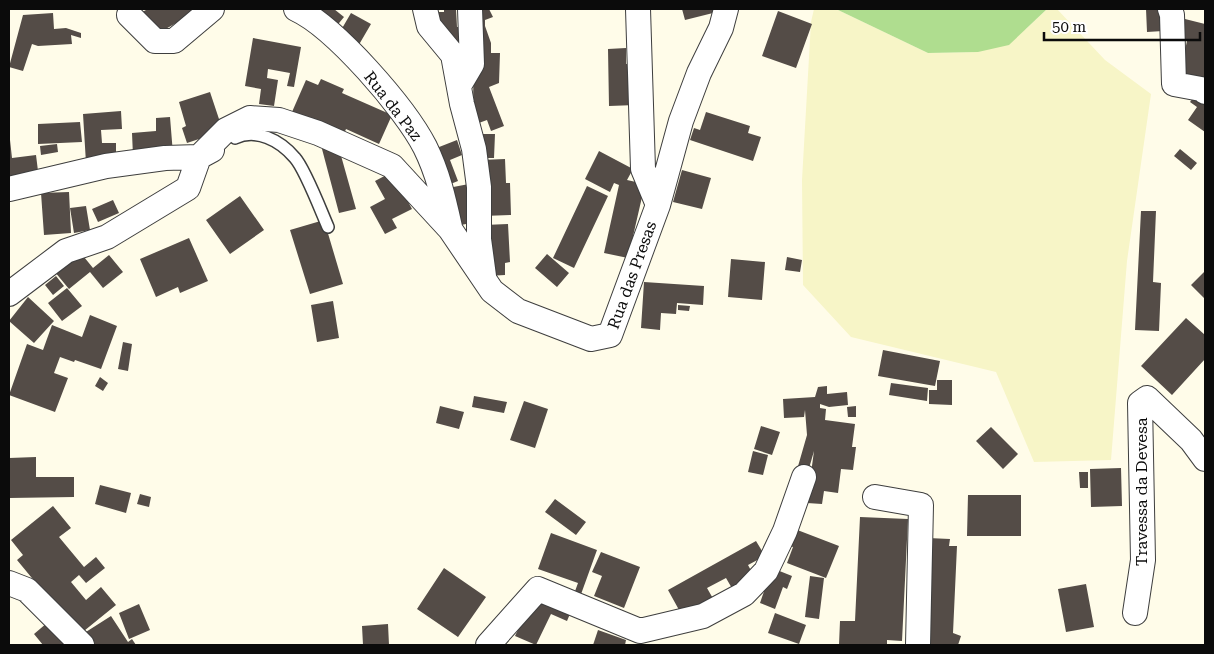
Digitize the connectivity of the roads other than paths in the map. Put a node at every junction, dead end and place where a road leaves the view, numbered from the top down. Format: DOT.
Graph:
graph roads {
  1 [pos="212,9"];
  2 [pos="296,9"];
  3 [pos="426,9"];
  4 [pos="470,9"];
  5 [pos="638,9"];
  6 [pos="726,9"];
  7 [pos="1170,9"];
  8 [pos="129,16"];
  9 [pos="459,86"];
  10 [pos="1205,92"];
  11 [pos="234,138"];
  12 [pos="198,157"];
  13 [pos="9,189"];
  14 [pos="658,205"];
  15 [pos="328,227"];
  16 [pos="450,229"];
  17 [pos="484,280"];
  18 [pos="9,294"];
  19 [pos="1205,459"];
  20 [pos="804,477"];
  21 [pos="875,497"];
  22 [pos="9,570"];
  23 [pos="18,586"];
  24 [pos="1135,613"];
  25 [pos="637,638"];
  26 [pos="82,645"];
  27 [pos="488,645"];
  28 [pos="918,645"];
  1 -- 8 [label="street"];
  2 -- 16 [label="street, Rua da Paz"];
  3 -- 9 [label="street"];
  4 -- 9 [label="street"];
  5 -- 14 [label="street, Rua das Presas"];
  6 -- 14 [label="street"];
  7 -- 10 [label="street"];
  9 -- 17 [label="street"];
  11 -- 12 [label="street"];
  11 -- 15 [label="lane"];
  12 -- 13 [label="street"];
  12 -- 16 [label="street, Rua das Presas"];
  12 -- 18 [label="street, Rua das Presas"];
  14 -- 17 [label="street, Rua das Presas"];
  16 -- 17 [label="street, Rua das Presas"];
  19 -- 24 [label="street, Travessa da Devesa"];
  20 -- 25 [label="street"];
  21 -- 28 [label="street"];
  22 -- 23 [label="street"];
  23 -- 26 [label="street"];
  25 -- 27 [label="street"];
}
